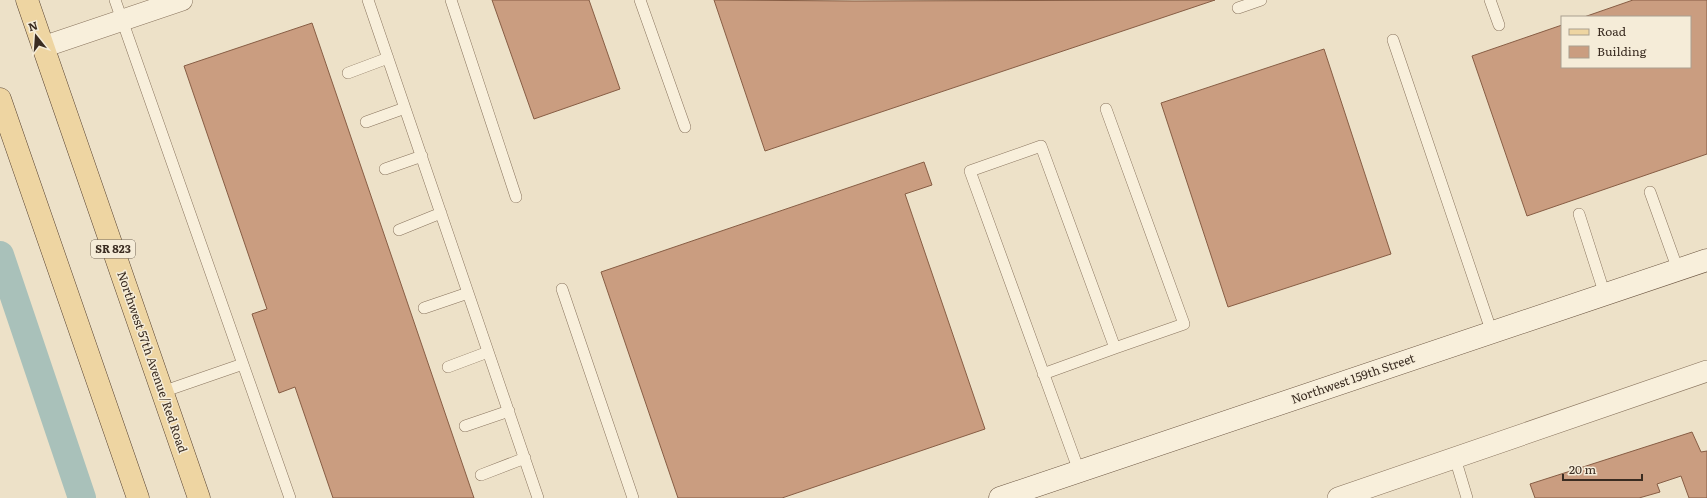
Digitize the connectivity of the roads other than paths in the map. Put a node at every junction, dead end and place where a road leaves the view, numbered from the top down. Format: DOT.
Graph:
graph roads {
  1 [pos="27,0"];
  2 [pos="115,0"];
  3 [pos="182,0"];
  4 [pos="368,0"];
  5 [pos="451,0"];
  6 [pos="640,0"];
  7 [pos="1261,0"];
  8 [pos="1490,0"];
  9 [pos="1238,8"];
  10 [pos="122,20"];
  11 [pos="1499,26"];
  12 [pos="1393,40"];
  13 [pos="43,47"];
  14 [pos="388,58"];
  15 [pos="348,73"];
  16 [pos="0,99"];
  17 [pos="405,108"];
  18 [pos="1106,109"];
  19 [pos="366,122"];
  20 [pos="685,127"];
  21 [pos="422,156"];
  22 [pos="385,169"];
  23 [pos="1650,192"];
  24 [pos="516,197"];
  25 [pos="441,213"];
  26 [pos="1579,214"];
  27 [pos="399,230"];
  28 [pos="1707,260"];
  29 [pos="1678,270"];
  30 [pos="562,289"];
  31 [pos="468,293"];
  32 [pos="1605,295"];
  33 [pos="424,308"];
  34 [pos="1492,333"];
  35 [pos="1114,348"];
  36 [pos="488,352"];
  37 [pos="243,364"];
  38 [pos="448,367"];
  39 [pos="1707,371"];
  40 [pos="1043,374"];
  41 [pos="162,392"];
  42 [pos="508,411"];
  43 [pos="465,426"];
  44 [pos="525,458"];
  45 [pos="1455,458"];
  46 [pos="1079,471"];
  47 [pos="480,475"];
  48 [pos="1379,492"];
  49 [pos="138,498"];
  50 [pos="199,498"];
  51 [pos="290,498"];
  52 [pos="538,498"];
  53 [pos="633,498"];
  54 [pos="1000,498"];
  55 [pos="1338,498"];
  56 [pos="1467,498"];
  1 -- 13 [label="main road, Northwest 57th Avenue/Red Road / SR 823"];
  2 -- 10 [label="lane"];
  3 -- 10 [label="street"];
  4 -- 14 [label="lane"];
  5 -- 24 [label="lane"];
  6 -- 20 [label="lane"];
  7 -- 9 [label="lane"];
  8 -- 11 [label="lane"];
  10 -- 13 [label="street"];
  10 -- 37 [label="lane"];
  12 -- 34 [label="lane"];
  13 -- 41 [label="main road, Northwest 57th Avenue/Red Road / SR 823"];
  14 -- 15 [label="lane"];
  14 -- 17 [label="lane"];
  16 -- 49 [label="main road"];
  17 -- 19 [label="lane"];
  17 -- 21 [label="lane"];
  18 -- 35 [label="lane"];
  21 -- 22 [label="lane"];
  21 -- 25 [label="lane"];
  23 -- 29 [label="lane"];
  25 -- 27 [label="lane"];
  25 -- 31 [label="lane"];
  26 -- 32 [label="lane"];
  28 -- 29 [label="street, Northwest 159th Street"];
  29 -- 32 [label="street, Northwest 159th Street"];
  30 -- 53 [label="lane"];
  31 -- 33 [label="lane"];
  31 -- 36 [label="lane"];
  32 -- 34 [label="street, Northwest 159th Street"];
  34 -- 46 [label="street, Northwest 159th Street"];
  35 -- 40 [label="lane"];
  35 -- 40 [label="lane"];
  36 -- 38 [label="lane"];
  36 -- 42 [label="lane"];
  37 -- 41 [label="lane"];
  37 -- 51 [label="lane"];
  39 -- 45 [label="street"];
  40 -- 46 [label="lane"];
  41 -- 50 [label="main road, Northwest 57th Avenue/Red Road / SR 823"];
  42 -- 43 [label="lane"];
  42 -- 44 [label="lane"];
  44 -- 47 [label="lane"];
  44 -- 52 [label="lane"];
  45 -- 48 [label="street"];
  45 -- 56 [label="lane"];
  46 -- 54 [label="street, Northwest 159th Street"];
  48 -- 55 [label="street"];
}
